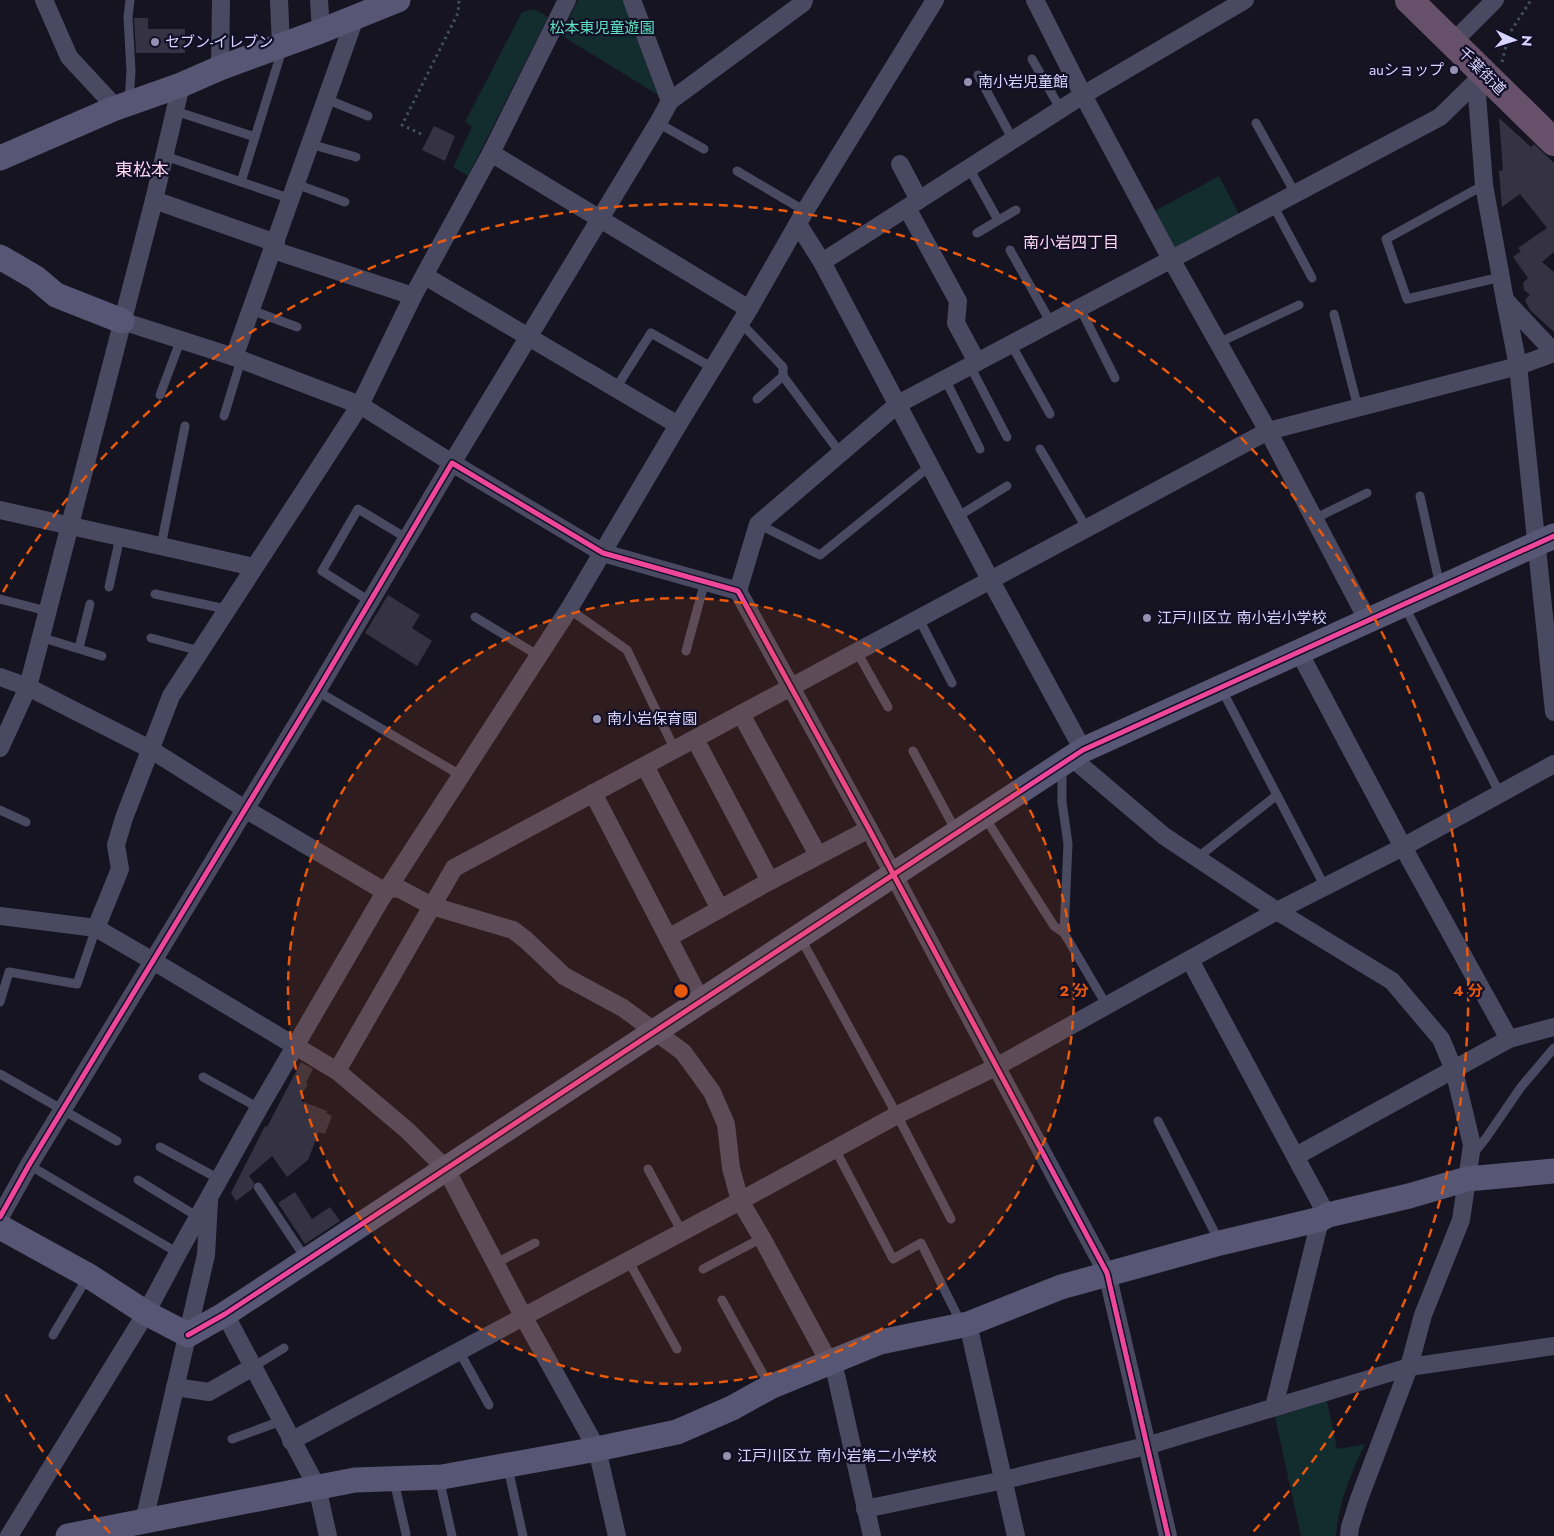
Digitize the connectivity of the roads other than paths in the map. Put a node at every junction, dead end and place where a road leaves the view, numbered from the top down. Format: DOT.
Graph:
graph roads {
  1 [pos="44,0"];
  2 [pos="130,0"];
  3 [pos="221,0"];
  4 [pos="278,0"];
  5 [pos="319,0"];
  6 [pos="398,0"];
  7 [pos="568,0"];
  8 [pos="632,0"];
  9 [pos="804,0"];
  10 [pos="936,0"];
  11 [pos="1245,0"];
  12 [pos="1409,0"];
  13 [pos="1495,0"];
  14 [pos="1039,1"];
  15 [pos="355,18"];
  16 [pos="321,31"];
  17 [pos="1453,42"];
  18 [pos="282,45"];
  19 [pos="1032,59"];
  20 [pos="220,68"];
  21 [pos="1487,75"];
  22 [pos="978,76"];
  23 [pos="181,85"];
  24 [pos="1083,95"];
  25 [pos="326,100"];
  26 [pos="670,101"];
  27 [pos="121,106"];
  28 [pos="1061,110"];
  29 [pos="176,111"];
  30 [pos="368,116"];
  31 [pos="658,123"];
  32 [pos="1256,123"];
  33 [pos="255,137"];
  34 [pos="1013,140"];
  35 [pos="1554,142"];
  36 [pos="310,144"];
  37 [pos="704,149"];
  38 [pos="491,153"];
  39 [pos="165,156"];
  40 [pos="356,157"];
  41 [pos="0,158"];
  42 [pos="900,164"];
  43 [pos="969,168"];
  44 [pos="737,171"];
  45 [pos="241,182"];
  46 [pos="1484,185"];
  47 [pos="294,192"];
  48 [pos="1295,193"];
  49 [pos="154,200"];
  50 [pos="345,202"];
  51 [pos="913,204"];
  52 [pos="1273,205"];
  53 [pos="1016,210"];
  54 [pos="601,218"];
  55 [pos="801,218"];
  56 [pos="998,220"];
  57 [pos="977,233"];
  58 [pos="274,246"];
  59 [pos="1010,250"];
  60 [pos="0,257"];
  61 [pos="1171,259"];
  62 [pos="822,262"];
  63 [pos="425,276"];
  64 [pos="1501,277"];
  65 [pos="1312,278"];
  66 [pos="413,296"];
  67 [pos="1505,300"];
  68 [pos="1299,305"];
  69 [pos="1080,308"];
  70 [pos="251,310"];
  71 [pos="1334,314"];
  72 [pos="744,315"];
  73 [pos="122,321"];
  74 [pos="1051,323"];
  75 [pos="297,327"];
  76 [pos="529,336"];
  77 [pos="181,339"];
  78 [pos="1218,343"];
  79 [pos="1012,344"];
  80 [pos="1554,352"];
  81 [pos="238,359"];
  82 [pos="973,364"];
  83 [pos="1518,366"];
  84 [pos="713,368"];
  85 [pos="783,376"];
  86 [pos="1115,378"];
  87 [pos="945,379"];
  88 [pos="616,388"];
  89 [pos="160,395"];
  90 [pos="757,399"];
  91 [pos="898,404"];
  92 [pos="360,405"];
  93 [pos="1358,408"];
  94 [pos="1050,414"];
  95 [pos="224,416"];
  96 [pos="678,425"];
  97 [pos="185,426"];
  98 [pos="1268,432"];
  99 [pos="1007,437"];
  100 [pos="980,449"];
  101 [pos="1040,449"];
  102 [pos="841,454"];
  103 [pos="452,462"];
  104 [pos="930,466"];
  105 [pos="1007,486"];
  106 [pos="1367,493"];
  107 [pos="1420,496"];
  108 [pos="0,510"];
  109 [pos="957,517"];
  110 [pos="1314,519"];
  111 [pos="758,524"];
  112 [pos="71,526"];
  113 [pos="1087,529"];
  114 [pos="120,537"];
  115 [pos="408,539"];
  116 [pos="1545,540"];
  117 [pos="161,546"];
  118 [pos="603,553"];
  119 [pos="254,567"];
  120 [pos="705,581"];
  121 [pos="991,581"];
  122 [pos="109,587"];
  123 [pos="1440,588"];
  124 [pos="738,591"];
  125 [pos="155,594"];
  126 [pos="0,600"];
  127 [pos="371,602"];
  128 [pos="90,604"];
  129 [pos="1404,605"];
  130 [pos="226,609"];
  131 [pos="569,609"];
  132 [pos="47,611"];
  133 [pos="475,617"];
  134 [pos="919,619"];
  135 [pos="1368,621"];
  136 [pos="40,637"];
  137 [pos="151,638"];
  138 [pos="79,648"];
  139 [pos="200,651"];
  140 [pos="686,651"];
  141 [pos="857,652"];
  142 [pos="1299,652"];
  143 [pos="102,656"];
  144 [pos="539,656"];
  145 [pos="0,677"];
  146 [pos="952,683"];
  147 [pos="28,687"];
  148 [pos="791,687"];
  149 [pos="1221,687"];
  150 [pos="317,691"];
  151 [pos="888,707"];
  152 [pos="1554,712"];
  153 [pos="741,714"];
  154 [pos="695,739"];
  155 [pos="0,748"];
  156 [pos="150,750"];
  157 [pos="675,750"];
  158 [pos="913,751"];
  159 [pos="1072,758"];
  160 [pos="1554,764"];
  161 [pos="645,766"];
  162 [pos="462,776"];
  163 [pos="593,793"];
  164 [pos="1277,794"];
  165 [pos="1500,794"];
  166 [pos="245,809"];
  167 [pos="0,810"];
  168 [pos="984,816"];
  169 [pos="26,822"];
  170 [pos="869,829"];
  171 [pos="957,834"];
  172 [pos="1403,847"];
  173 [pos="818,855"];
  174 [pos="1197,858"];
  175 [pos="894,875"];
  176 [pos="770,881"];
  177 [pos="1325,887"];
  178 [pos="389,888"];
  179 [pos="432,906"];
  180 [pos="720,909"];
  181 [pos="1277,912"];
  182 [pos="0,916"];
  183 [pos="96,928"];
  184 [pos="1064,933"];
  185 [pos="800,937"];
  186 [pos="668,938"];
  187 [pos="1190,960"];
  188 [pos="154,961"];
  189 [pos="0,1002"];
  190 [pos="701,1002"];
  191 [pos="1107,1006"];
  192 [pos="1554,1027"];
  193 [pos="655,1032"];
  194 [pos="1509,1038"];
  195 [pos="296,1047"];
  196 [pos="1554,1048"];
  197 [pos="996,1067"];
  198 [pos="1454,1070"];
  199 [pos="337,1071"];
  200 [pos="0,1074"];
  201 [pos="202,1077"];
  202 [pos="62,1108"];
  203 [pos="259,1108"];
  204 [pos="897,1115"];
  205 [pos="1158,1121"];
  206 [pos="117,1141"];
  207 [pos="160,1146"];
  208 [pos="835,1149"];
  209 [pos="1296,1156"];
  210 [pos="29,1164"];
  211 [pos="1468,1168"];
  212 [pos="446,1169"];
  213 [pos="648,1169"];
  214 [pos="1554,1171"];
  215 [pos="219,1179"];
  216 [pos="138,1180"];
  217 [pos="258,1187"];
  218 [pos="210,1196"];
  219 [pos="740,1201"];
  220 [pos="0,1217"];
  221 [pos="198,1217"];
  222 [pos="951,1219"];
  223 [pos="1321,1219"];
  224 [pos="0,1227"];
  225 [pos="682,1232"];
  226 [pos="762,1238"];
  227 [pos="535,1243"];
  228 [pos="1220,1243"];
  229 [pos="178,1253"];
  230 [pos="307,1260"];
  231 [pos="628,1260"];
  232 [pos="496,1263"];
  233 [pos="703,1269"];
  234 [pos="1107,1273"];
  235 [pos="88,1276"];
  236 [pos="722,1300"];
  237 [pos="146,1313"];
  238 [pos="225,1314"];
  239 [pos="523,1316"];
  240 [pos="965,1324"];
  241 [pos="54,1335"];
  242 [pos="188,1335"];
  243 [pos="1554,1346"];
  244 [pos="284,1348"];
  245 [pos="677,1349"];
  246 [pos="459,1351"];
  247 [pos="830,1362"];
  248 [pos="253,1367"];
  249 [pos="1408,1367"];
  250 [pos="175,1387"];
  251 [pos="770,1387"];
  252 [pos="489,1405"];
  253 [pos="1274,1407"];
  254 [pos="281,1421"];
  255 [pos="232,1439"];
  256 [pos="292,1440"];
  257 [pos="1146,1446"];
  258 [pos="597,1449"];
  259 [pos="508,1465"];
  260 [pos="439,1477"];
  261 [pos="393,1479"];
  262 [pos="1004,1480"];
  263 [pos="317,1487"];
  264 [pos="866,1509"];
  265 [pos="144,1521"];
  266 [pos="406,1534"];
  267 [pos="9,1536"];
  268 [pos="68,1536"];
  269 [pos="328,1536"];
  270 [pos="452,1536"];
  271 [pos="523,1536"];
  272 [pos="616,1536"];
  273 [pos="872,1536"];
  274 [pos="1016,1536"];
  275 [pos="1168,1536"];
  276 [pos="1349,1536"];
  1 -- 27 [label="street"];
  2 -- 27 [label="lane"];
  3 -- 20 [label="street"];
  4 -- 18 [label="street"];
  5 -- 16 [label="street"];
  6 -- 15 [label="street"];
  7 -- 38 [label="street"];
  8 -- 26 [label="street"];
  9 -- 26 [label="street"];
  10 -- 55 [label="street"];
  11 -- 24 [label="street"];
  12 -- 17 [label="highway, 千葉街道"];
  13 -- 17 [label="street"];
  14 -- 24 [label="street"];
  15 -- 16 [label="street"];
  15 -- 25 [label="street"];
  16 -- 18 [label="street"];
  17 -- 21 [label="highway, 千葉街道"];
  18 -- 20 [label="street"];
  18 -- 33 [label="lane"];
  19 -- 28 [label="lane"];
  20 -- 23 [label="street"];
  21 -- 35 [label="highway, 千葉街道"];
  21 -- 46 [label="street"];
  21 -- 48 [label="street"];
  22 -- 34 [label="lane"];
  23 -- 27 [label="street"];
  23 -- 29 [label="street"];
  24 -- 28 [label="street"];
  24 -- 61 [label="street"];
  25 -- 30 [label="lane"];
  25 -- 36 [label="street"];
  26 -- 31 [label="street"];
  27 -- 41 [label="street"];
  28 -- 34 [label="street"];
  29 -- 33 [label="lane"];
  29 -- 39 [label="street"];
  31 -- 37 [label="lane"];
  31 -- 54 [label="street"];
  32 -- 48 [label="lane"];
  33 -- 45 [label="lane"];
  34 -- 43 [label="street"];
  36 -- 40 [label="lane"];
  36 -- 47 [label="street"];
  38 -- 54 [label="street"];
  38 -- 63 [label="street"];
  39 -- 45 [label="lane"];
  39 -- 49 [label="street"];
  42 -- 51 [label="street"];
  43 -- 51 [label="street"];
  43 -- 56 [label="lane"];
  44 -- 55 [label="lane"];
  45 -- 47 [label="lane"];
  46 -- 64 [label="street"];
  46 -- 64 [label="lane"];
  47 -- 50 [label="lane"];
  47 -- 58 [label="street"];
  48 -- 52 [label="street"];
  49 -- 58 [label="street"];
  49 -- 73 [label="street"];
  51 -- 62 [label="street"];
  51 -- 82 [label="street"];
  52 -- 61 [label="street"];
  52 -- 65 [label="lane"];
  53 -- 56 [label="lane"];
  54 -- 72 [label="street"];
  54 -- 76 [label="street"];
  55 -- 62 [label="street"];
  55 -- 72 [label="street"];
  56 -- 57 [label="lane"];
  58 -- 66 [label="street"];
  58 -- 70 [label="street"];
  59 -- 74 [label="lane"];
  60 -- 73 [label="street"];
  61 -- 69 [label="street"];
  61 -- 78 [label="street"];
  62 -- 91 [label="street"];
  63 -- 66 [label="street"];
  63 -- 76 [label="street"];
  64 -- 67 [label="street"];
  66 -- 92 [label="street"];
  67 -- 80 [label="street"];
  67 -- 83 [label="street"];
  68 -- 78 [label="lane"];
  69 -- 74 [label="street"];
  69 -- 86 [label="lane"];
  70 -- 75 [label="lane"];
  70 -- 81 [label="street"];
  71 -- 93 [label="lane"];
  72 -- 84 [label="street"];
  72 -- 85 [label="lane"];
  73 -- 77 [label="street"];
  73 -- 112 [label="street"];
  74 -- 79 [label="street"];
  76 -- 88 [label="street"];
  76 -- 103 [label="street"];
  77 -- 81 [label="street"];
  77 -- 89 [label="lane"];
  78 -- 98 [label="street"];
  79 -- 82 [label="street"];
  79 -- 94 [label="lane"];
  80 -- 83 [label="street"];
  81 -- 92 [label="street"];
  81 -- 95 [label="lane"];
  82 -- 87 [label="street"];
  82 -- 99 [label="lane"];
  83 -- 93 [label="street"];
  83 -- 116 [label="street"];
  84 -- 88 [label="lane"];
  84 -- 96 [label="street"];
  85 -- 90 [label="lane"];
  85 -- 102 [label="lane"];
  87 -- 91 [label="street"];
  87 -- 100 [label="lane"];
  88 -- 96 [label="street"];
  91 -- 102 [label="street"];
  91 -- 104 [label="street"];
  92 -- 103 [label="street"];
  92 -- 119 [label="street"];
  93 -- 98 [label="street"];
  96 -- 118 [label="street"];
  97 -- 117 [label="lane"];
  98 -- 110 [label="street"];
  98 -- 113 [label="street"];
  101 -- 113 [label="lane"];
  102 -- 111 [label="street"];
  103 -- 115 [label="street"];
  103 -- 118 [label="street"];
  104 -- 109 [label="street"];
  104 -- 111 [label="lane"];
  105 -- 109 [label="lane"];
  106 -- 110 [label="lane"];
  107 -- 123 [label="lane"];
  108 -- 112 [label="street"];
  109 -- 121 [label="street"];
  110 -- 135 [label="street"];
  111 -- 124 [label="street"];
  112 -- 114 [label="street"];
  112 -- 132 [label="street"];
  113 -- 121 [label="street"];
  114 -- 117 [label="street"];
  114 -- 122 [label="lane"];
  115 -- 127 [label="street"];
  115 -- 127 [label="lane"];
  116 -- 123 [label="street"];
  116 -- 152 [label="street"];
  117 -- 119 [label="street"];
  118 -- 120 [label="street"];
  118 -- 131 [label="street"];
  119 -- 130 [label="street"];
  120 -- 124 [label="street"];
  120 -- 140 [label="lane"];
  121 -- 134 [label="street"];
  121 -- 159 [label="street"];
  123 -- 129 [label="street"];
  124 -- 148 [label="street"];
  125 -- 130 [label="lane"];
  126 -- 132 [label="lane"];
  127 -- 150 [label="street"];
  128 -- 138 [label="lane"];
  129 -- 135 [label="street"];
  129 -- 165 [label="lane"];
  130 -- 139 [label="street"];
  131 -- 144 [label="street"];
  131 -- 157 [label="lane"];
  132 -- 136 [label="street"];
  133 -- 144 [label="lane"];
  134 -- 141 [label="street"];
  134 -- 146 [label="lane"];
  135 -- 142 [label="street"];
  136 -- 138 [label="lane"];
  136 -- 147 [label="street"];
  137 -- 139 [label="lane"];
  138 -- 143 [label="lane"];
  139 -- 156 [label="street"];
  141 -- 148 [label="street"];
  141 -- 151 [label="lane"];
  142 -- 149 [label="street"];
  142 -- 172 [label="street"];
  144 -- 162 [label="street"];
  145 -- 147 [label="street"];
  147 -- 155 [label="street"];
  147 -- 156 [label="street"];
  148 -- 153 [label="street"];
  148 -- 170 [label="street"];
  149 -- 159 [label="street"];
  149 -- 164 [label="lane"];
  150 -- 162 [label="lane"];
  150 -- 166 [label="street"];
  153 -- 154 [label="street"];
  153 -- 173 [label="street"];
  154 -- 157 [label="street"];
  154 -- 176 [label="street"];
  156 -- 166 [label="street"];
  156 -- 183 [label="street"];
  157 -- 161 [label="street"];
  158 -- 171 [label="lane"];
  159 -- 168 [label="street"];
  159 -- 174 [label="street"];
  159 -- 184 [label="lane"];
  160 -- 165 [label="street"];
  161 -- 163 [label="street"];
  161 -- 180 [label="street"];
  162 -- 178 [label="street"];
  163 -- 179 [label="street"];
  163 -- 186 [label="street"];
  164 -- 174 [label="lane"];
  164 -- 177 [label="lane"];
  165 -- 172 [label="street"];
  166 -- 178 [label="street"];
  166 -- 188 [label="street"];
  167 -- 169 [label="lane"];
  168 -- 171 [label="street"];
  168 -- 184 [label="lane"];
  170 -- 173 [label="street"];
  170 -- 175 [label="street"];
  171 -- 175 [label="street"];
  172 -- 177 [label="street"];
  172 -- 194 [label="street"];
  173 -- 176 [label="street"];
  174 -- 181 [label="street"];
  175 -- 185 [label="street"];
  175 -- 197 [label="street"];
  176 -- 180 [label="street"];
  177 -- 181 [label="street"];
  178 -- 179 [label="street"];
  178 -- 195 [label="street"];
  179 -- 193 [label="street"];
  179 -- 199 [label="street"];
  180 -- 186 [label="street"];
  181 -- 187 [label="street"];
  181 -- 198 [label="street"];
  182 -- 183 [label="street"];
  183 -- 188 [label="street"];
  183 -- 189 [label="lane"];
  184 -- 191 [label="lane"];
  185 -- 190 [label="street"];
  185 -- 204 [label="lane"];
  186 -- 190 [label="street"];
  187 -- 191 [label="street"];
  187 -- 209 [label="street"];
  188 -- 195 [label="street"];
  188 -- 202 [label="street"];
  190 -- 193 [label="street"];
  191 -- 197 [label="street"];
  192 -- 194 [label="street"];
  193 -- 212 [label="street"];
  193 -- 219 [label="street"];
  194 -- 198 [label="street"];
  195 -- 199 [label="street"];
  195 -- 203 [label="street"];
  196 -- 211 [label="lane"];
  197 -- 204 [label="street"];
  197 -- 234 [label="street"];
  198 -- 209 [label="street"];
  198 -- 211 [label="street"];
  199 -- 212 [label="street"];
  200 -- 202 [label="lane"];
  201 -- 203 [label="lane"];
  202 -- 206 [label="lane"];
  202 -- 210 [label="street"];
  203 -- 215 [label="street"];
  204 -- 208 [label="street"];
  204 -- 222 [label="lane"];
  205 -- 228 [label="lane"];
  207 -- 215 [label="lane"];
  208 -- 219 [label="street"];
  208 -- 240 [label="lane"];
  209 -- 223 [label="street"];
  210 -- 220 [label="street"];
  210 -- 229 [label="lane"];
  211 -- 214 [label="street"];
  211 -- 223 [label="street"];
  211 -- 249 [label="street"];
  212 -- 230 [label="street"];
  212 -- 232 [label="street"];
  213 -- 225 [label="lane"];
  215 -- 218 [label="street"];
  216 -- 221 [label="lane"];
  217 -- 230 [label="lane"];
  218 -- 221 [label="street"];
  218 -- 242 [label="street"];
  219 -- 225 [label="street"];
  219 -- 226 [label="street"];
  221 -- 229 [label="street"];
  223 -- 228 [label="street"];
  223 -- 253 [label="street"];
  224 -- 235 [label="street"];
  225 -- 231 [label="street"];
  226 -- 233 [label="lane"];
  226 -- 247 [label="street"];
  227 -- 232 [label="lane"];
  228 -- 234 [label="street"];
  229 -- 237 [label="street"];
  230 -- 238 [label="street"];
  231 -- 239 [label="street"];
  231 -- 245 [label="lane"];
  232 -- 239 [label="street"];
  234 -- 240 [label="street"];
  234 -- 257 [label="street"];
  235 -- 237 [label="street"];
  235 -- 241 [label="lane"];
  236 -- 251 [label="lane"];
  237 -- 242 [label="street"];
  237 -- 267 [label="street"];
  238 -- 242 [label="street"];
  238 -- 248 [label="street"];
  239 -- 246 [label="street"];
  239 -- 258 [label="street"];
  240 -- 247 [label="street"];
  240 -- 262 [label="street"];
  242 -- 250 [label="street"];
  243 -- 249 [label="street"];
  244 -- 248 [label="lane"];
  246 -- 252 [label="lane"];
  246 -- 256 [label="street"];
  247 -- 251 [label="street"];
  247 -- 264 [label="street"];
  248 -- 250 [label="street"];
  248 -- 254 [label="street"];
  249 -- 253 [label="street"];
  249 -- 276 [label="street"];
  250 -- 265 [label="street"];
  251 -- 258 [label="street"];
  253 -- 257 [label="street"];
  254 -- 255 [label="lane"];
  254 -- 256 [label="street"];
  256 -- 263 [label="street"];
  257 -- 262 [label="street"];
  257 -- 275 [label="street"];
  258 -- 259 [label="street"];
  258 -- 272 [label="street"];
  259 -- 260 [label="street"];
  259 -- 271 [label="lane"];
  260 -- 261 [label="street"];
  260 -- 270 [label="lane"];
  261 -- 263 [label="street"];
  261 -- 266 [label="lane"];
  262 -- 264 [label="street"];
  262 -- 274 [label="street"];
  263 -- 265 [label="street"];
  263 -- 269 [label="street"];
  264 -- 273 [label="street"];
  265 -- 268 [label="street"];
}
